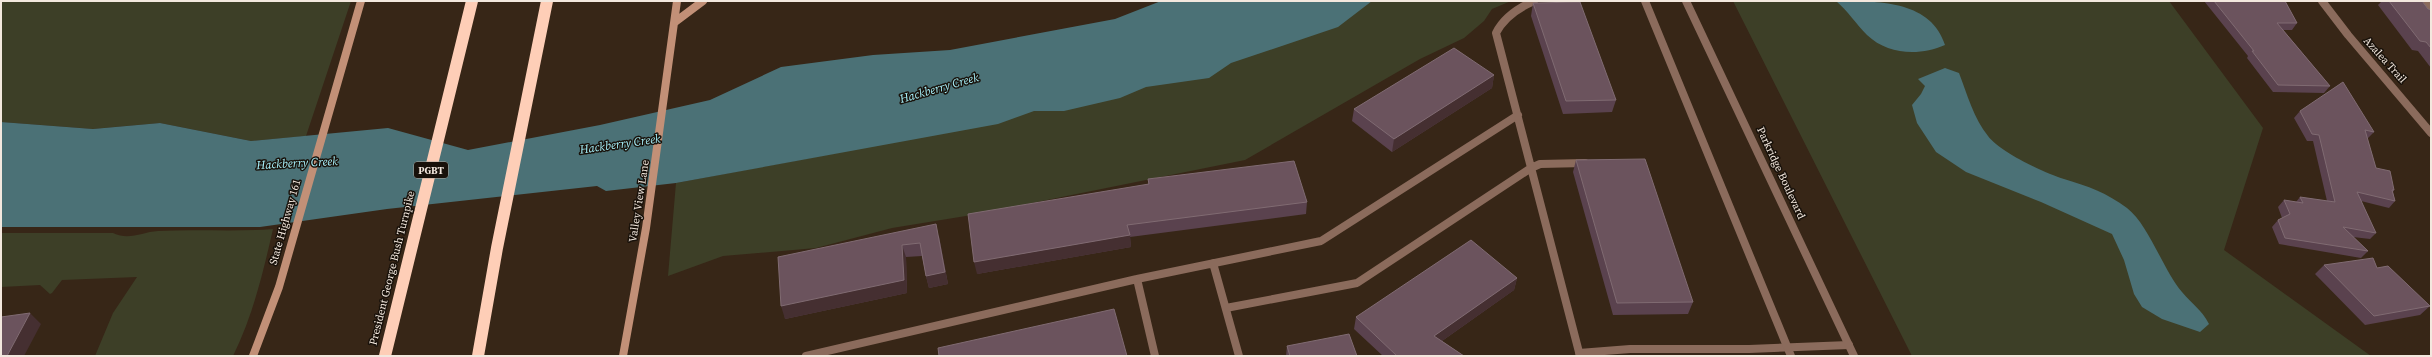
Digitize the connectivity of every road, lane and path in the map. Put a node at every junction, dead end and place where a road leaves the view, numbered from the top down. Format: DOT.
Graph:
graph roads {
  1 [pos="361,1"];
  2 [pos="472,1"];
  3 [pos="547,1"];
  4 [pos="677,1"];
  5 [pos="703,1"];
  6 [pos="1534,1"];
  7 [pos="1645,1"];
  8 [pos="1686,1"];
  9 [pos="2322,1"];
  10 [pos="2419,1"];
  11 [pos="2431,6"];
  12 [pos="675,22"];
  13 [pos="1518,115"];
  14 [pos="2431,133"];
  15 [pos="1594,162"];
  16 [pos="1532,168"];
  17 [pos="1213,263"];
  18 [pos="1137,280"];
  19 [pos="1226,308"];
  20 [pos="1849,345"];
  21 [pos="1789,352"];
  22 [pos="1680,353"];
  23 [pos="1579,355"];
  24 [pos="252,356"];
  25 [pos="385,356"];
  26 [pos="478,356"];
  27 [pos="623,356"];
  28 [pos="806,356"];
  29 [pos="1155,356"];
  30 [pos="1239,356"];
  31 [pos="1854,356"];
  1 -- 24 [label="main road, State Highway 161"];
  2 -- 25 [label="highway, President George Bush Turnpike / PGBT"];
  3 -- 26 [label="highway"];
  4 -- 12 [label="main road, Valley View Lane"];
  5 -- 12 [label="main road"];
  6 -- 13 [label="street"];
  7 -- 21 [label="street"];
  8 -- 20 [label="street, Parkridge Boulevard"];
  9 -- 14 [label="street, Azalea Trail"];
  10 -- 11 [label="street"];
  12 -- 27 [label="main road, Valley View Lane"];
  13 -- 16 [label="street"];
  13 -- 17 [label="street"];
  15 -- 16 [label="street"];
  16 -- 19 [label="street"];
  16 -- 23 [label="street"];
  17 -- 18 [label="street"];
  17 -- 19 [label="street"];
  18 -- 28 [label="street"];
  18 -- 29 [label="street"];
  19 -- 30 [label="street"];
  20 -- 21 [label="street"];
  20 -- 31 [label="street, Parkridge Boulevard"];
  21 -- 22 [label="street"];
  22 -- 23 [label="street"];
}
